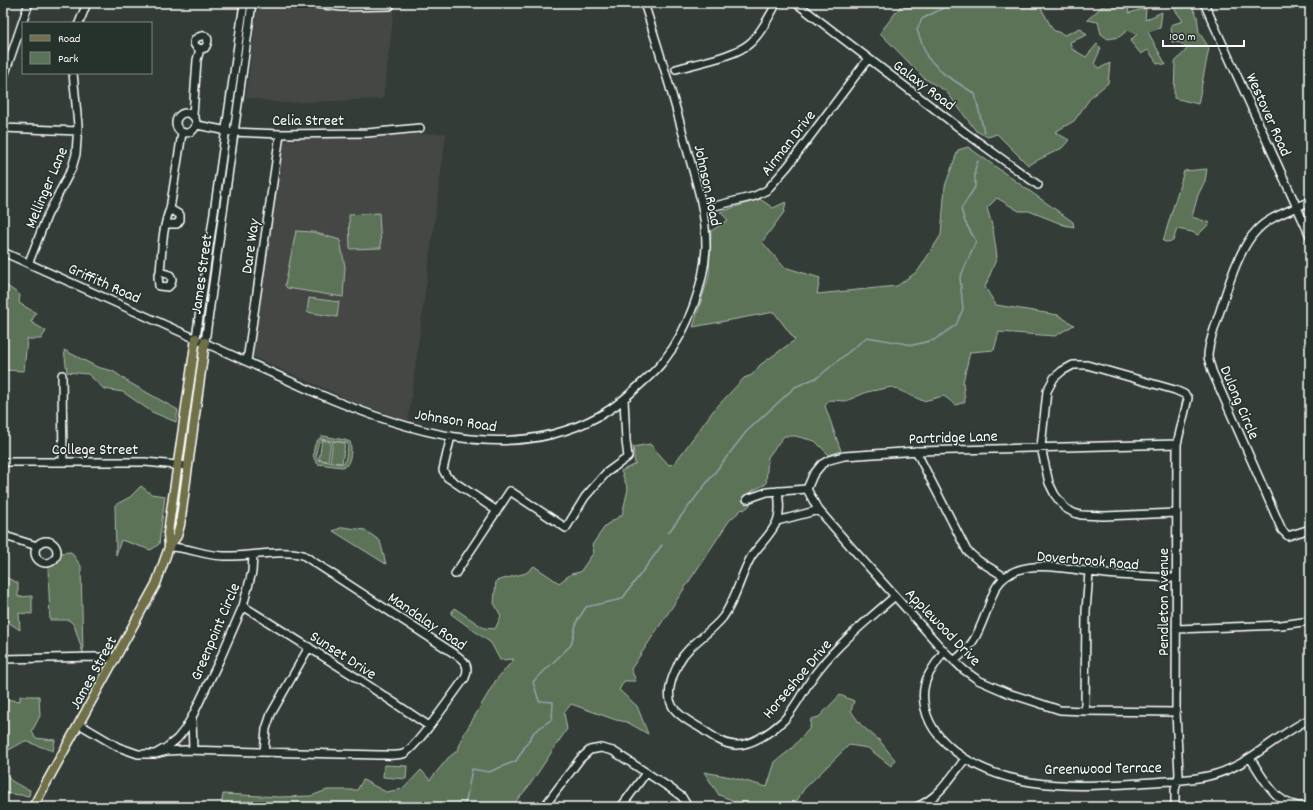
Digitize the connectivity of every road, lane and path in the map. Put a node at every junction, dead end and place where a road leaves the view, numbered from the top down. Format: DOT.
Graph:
graph roads {
  1 [pos="29,3"];
  2 [pos="87,3"];
  3 [pos="244,3"];
  4 [pos="252,3"];
  5 [pos="307,3"];
  6 [pos="391,3"];
  7 [pos="644,3"];
  8 [pos="777,3"];
  9 [pos="796,3"];
  10 [pos="1204,3"];
  11 [pos="22,22"];
  12 [pos="79,22"];
  13 [pos="22,23"];
  14 [pos="200,49"];
  15 [pos="868,59"];
  16 [pos="676,69"];
  17 [pos="73,74"];
  18 [pos="3,79"];
  19 [pos="193,115"];
  20 [pos="197,125"];
  21 [pos="3,128"];
  22 [pos="420,128"];
  23 [pos="78,130"];
  24 [pos="230,131"];
  25 [pos="182,133"];
  26 [pos="280,134"];
  27 [pos="1038,185"];
  28 [pos="1310,201"];
  29 [pos="1297,208"];
  30 [pos="170,209"];
  31 [pos="703,209"];
  32 [pos="166,224"];
  33 [pos="1310,236"];
  34 [pos="3,252"];
  35 [pos="28,262"];
  36 [pos="160,272"];
  37 [pos="196,338"];
  38 [pos="205,342"];
  39 [pos="247,361"];
  40 [pos="62,375"];
  41 [pos="624,399"];
  42 [pos="451,436"];
  43 [pos="1177,444"];
  44 [pos="1042,447"];
  45 [pos="916,451"];
  46 [pos="3,462"];
  47 [pos="63,462"];
  48 [pos="177,464"];
  49 [pos="187,466"];
  50 [pos="807,488"];
  51 [pos="778,491"];
  52 [pos="747,498"];
  53 [pos="819,510"];
  54 [pos="497,511"];
  55 [pos="1177,513"];
  56 [pos="778,521"];
  57 [pos="1310,529"];
  58 [pos="3,533"];
  59 [pos="37,546"];
  60 [pos="169,547"];
  61 [pos="253,555"];
  62 [pos="1089,572"];
  63 [pos="455,574"];
  64 [pos="1005,577"];
  65 [pos="1176,578"];
  66 [pos="895,596"];
  67 [pos="243,606"];
  68 [pos="1310,621"];
  69 [pos="1176,629"];
  70 [pos="309,648"];
  71 [pos="944,651"];
  72 [pos="116,658"];
  73 [pos="3,659"];
  74 [pos="954,661"];
  75 [pos="1085,711"];
  76 [pos="1176,712"];
  77 [pos="193,715"];
  78 [pos="1310,719"];
  79 [pos="79,724"];
  80 [pos="429,726"];
  81 [pos="193,750"];
  82 [pos="264,752"];
  83 [pos="155,754"];
  84 [pos="1250,758"];
  85 [pos="965,759"];
  86 [pos="646,773"];
  87 [pos="1178,780"];
  88 [pos="1310,806"];
  89 [pos="33,807"];
  90 [pos="544,807"];
  91 [pos="621,807"];
  92 [pos="688,807"];
  93 [pos="916,807"];
  94 [pos="1175,807"];
  1 -- 11 [label="street"];
  2 -- 12 [label="street"];
  3 -- 24 [label="street, James Street"];
  4 -- 24 [label="street, James Street"];
  5 -- 6 [label="street"];
  7 -- 31 [label="street, Johnson Road"];
  8 -- 16 [label="street"];
  9 -- 15 [label="street, Galaxy Road"];
  10 -- 29 [label="street, Westover Road"];
  13 -- 18 [label="street"];
  14 -- 19 [label="street"];
  15 -- 27 [label="street, Galaxy Road"];
  15 -- 31 [label="street, Airman Drive"];
  17 -- 23 [label="street, Mellinger Lane"];
  19 -- 20 [label="street"];
  19 -- 25 [label="street"];
  20 -- 24 [label="street, Celia Street"];
  20 -- 25 [label="street"];
  21 -- 23 [label="street"];
  22 -- 26 [label="street, Celia Street"];
  23 -- 35 [label="street, Mellinger Lane"];
  24 -- 26 [label="street, Celia Street"];
  24 -- 37 [label="street, James Street"];
  24 -- 38 [label="street, James Street"];
  25 -- 30 [label="street"];
  26 -- 39 [label="street, Dare Way"];
  28 -- 29 [label="street, Dulong Circle"];
  29 -- 33 [label="street, Westover Road"];
  29 -- 57 [label="street, Dulong Circle"];
  30 -- 32 [label="street"];
  30 -- 32 [label="street"];
  31 -- 41 [label="street, Johnson Road"];
  32 -- 36 [label="street"];
  34 -- 35 [label="street, Griffith Road"];
  35 -- 37 [label="street, Griffith Road"];
  37 -- 38 [label="street, Johnson Road"];
  37 -- 48 [label="main road, James Street"];
  38 -- 39 [label="street, Johnson Road"];
  38 -- 49 [label="main road, James Street"];
  39 -- 42 [label="street, Johnson Road"];
  40 -- 47 [label="street"];
  41 -- 42 [label="street, Johnson Road"];
  41 -- 54 [label="street"];
  42 -- 54 [label="street"];
  43 -- 44 [label="street, Partridge Lane"];
  43 -- 44 [label="street, Pendleton Avenue"];
  43 -- 55 [label="street, Pendleton Avenue"];
  44 -- 45 [label="street, Partridge Lane"];
  44 -- 55 [label="street"];
  45 -- 50 [label="street, Partridge Lane"];
  45 -- 64 [label="street"];
  46 -- 47 [label="street, College Street"];
  47 -- 48 [label="street, College Street"];
  48 -- 49 [label="street, College Street"];
  48 -- 60 [label="main road, James Street"];
  49 -- 60 [label="main road, James Street"];
  50 -- 51 [label="street"];
  50 -- 53 [label="street, Applewood Drive"];
  51 -- 52 [label="street"];
  51 -- 56 [label="street"];
  53 -- 56 [label="street"];
  53 -- 66 [label="street, Applewood Drive"];
  54 -- 63 [label="street"];
  55 -- 65 [label="street, Pendleton Avenue"];
  56 -- 66 [label="street, Horseshoe Drive"];
  58 -- 59 [label="street"];
  60 -- 61 [label="street, Mandalay Road"];
  60 -- 72 [label="main road, James Street"];
  61 -- 67 [label="street, Greenpoint Circle"];
  61 -- 80 [label="street, Mandalay Road"];
  62 -- 64 [label="street, Doverbrook Road"];
  62 -- 65 [label="street, Doverbrook Road"];
  62 -- 75 [label="street"];
  64 -- 74 [label="street"];
  65 -- 69 [label="street, Pendleton Avenue"];
  66 -- 71 [label="street, Applewood Drive"];
  67 -- 70 [label="street, Sunset Drive"];
  67 -- 77 [label="street, Greenpoint Circle"];
  68 -- 69 [label="street"];
  69 -- 76 [label="street, Pendleton Avenue"];
  70 -- 80 [label="street, Sunset Drive"];
  70 -- 82 [label="street"];
  71 -- 74 [label="street, Applewood Drive"];
  71 -- 85 [label="street, Greenwood Terrace"];
  72 -- 73 [label="street"];
  72 -- 79 [label="main road, James Street"];
  74 -- 75 [label="street, Applewood Drive"];
  75 -- 76 [label="street, Applewood Drive"];
  76 -- 87 [label="street, Pendleton Avenue"];
  77 -- 81 [label="street, Greenpoint Circle"];
  77 -- 83 [label="street, Greenpoint Circle"];
  78 -- 84 [label="street, Greenwood Terrace"];
  79 -- 83 [label="street"];
  79 -- 89 [label="main road, James Street"];
  80 -- 82 [label="street, Mandalay Road"];
  81 -- 82 [label="street, Mandalay Road"];
  81 -- 83 [label="street, Mandalay Road"];
  84 -- 87 [label="street, Greenwood Terrace"];
  84 -- 88 [label="street"];
  85 -- 87 [label="street, Greenwood Terrace"];
  85 -- 93 [label="street"];
  86 -- 90 [label="street"];
  86 -- 91 [label="street"];
  86 -- 92 [label="street"];
  87 -- 94 [label="street, Pendleton Avenue"];
}
